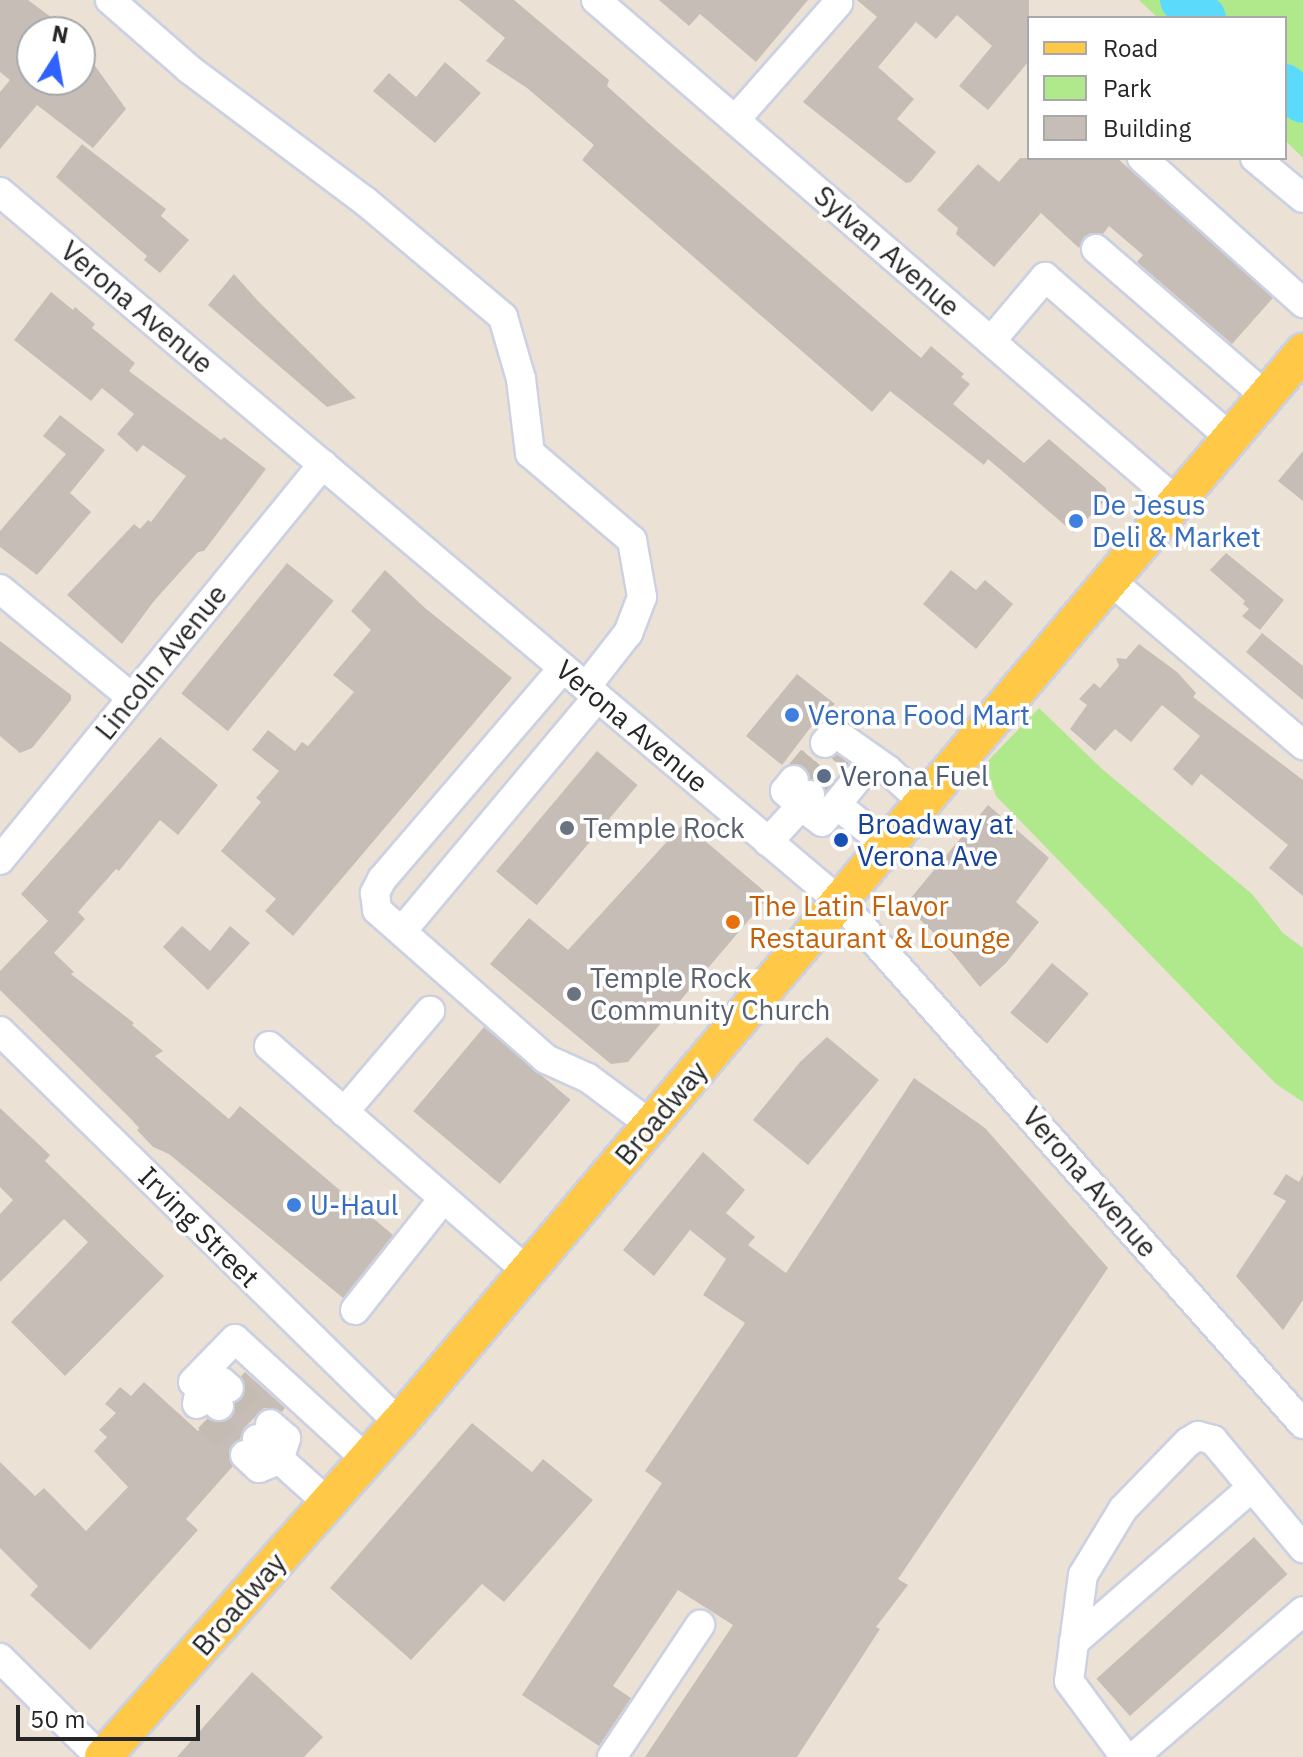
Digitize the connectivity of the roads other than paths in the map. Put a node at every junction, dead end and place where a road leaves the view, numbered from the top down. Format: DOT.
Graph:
graph roads {
  1 [pos="110,0"];
  2 [pos="596,0"];
  3 [pos="838,3"];
  4 [pos="735,120"];
  5 [pos="1144,160"];
  6 [pos="1257,160"];
  7 [pos="0,192"];
  8 [pos="1303,198"];
  9 [pos="1096,249"];
  10 [pos="1303,303"];
  11 [pos="991,341"];
  12 [pos="1301,358"];
  13 [pos="1266,396"];
  14 [pos="1231,438"];
  15 [pos="323,464"];
  16 [pos="1177,502"];
  17 [pos="1111,581"];
  18 [pos="0,589"];
  19 [pos="563,668"];
  20 [pos="592,692"];
  21 [pos="132,698"];
  22 [pos="1303,745"];
  23 [pos="923,802"];
  24 [pos="837,805"];
  25 [pos="768,842"];
  26 [pos="887,845"];
  27 [pos="0,860"];
  28 [pos="839,901"];
  29 [pos="402,931"];
  30 [pos="430,1011"];
  31 [pos="0,1031"];
  32 [pos="269,1046"];
  33 [pos="344,1112"];
  34 [pos="651,1125"];
  35 [pos="443,1199"];
  36 [pos="528,1272"];
  37 [pos="355,1310"];
  38 [pos="214,1400"];
  39 [pos="399,1423"];
  40 [pos="1303,1424"];
  41 [pos="257,1439"];
  42 [pos="367,1460"];
  43 [pos="1252,1487"];
  44 [pos="328,1503"];
  45 [pos="1303,1548"];
  46 [pos="1303,1611"];
  47 [pos="700,1625"];
  48 [pos="1074,1642"];
  49 [pos="0,1658"];
  50 [pos="102,1757"];
  51 [pos="612,1757"];
  52 [pos="1125,1757"];
  53 [pos="1134,1757"];
  1 -- 20 [label="street"];
  2 -- 4 [label="street, Sylvan Avenue"];
  3 -- 4 [label="street"];
  4 -- 11 [label="street, Sylvan Avenue"];
  5 -- 10 [label="street"];
  6 -- 8 [label="street"];
  7 -- 15 [label="street, Verona Avenue"];
  9 -- 13 [label="street"];
  11 -- 14 [label="street"];
  11 -- 16 [label="street, Sylvan Avenue"];
  12 -- 13 [label="main road, Broadway"];
  13 -- 14 [label="main road, Broadway"];
  14 -- 16 [label="main road, Broadway"];
  15 -- 19 [label="street, Verona Avenue"];
  15 -- 21 [label="street, Lincoln Avenue"];
  16 -- 17 [label="main road, Broadway"];
  17 -- 22 [label="street"];
  17 -- 23 [label="main road, Broadway"];
  18 -- 21 [label="street"];
  19 -- 20 [label="street, Verona Avenue"];
  19 -- 29 [label="street"];
  20 -- 25 [label="street, Verona Avenue"];
  20 -- 29 [label="street"];
  21 -- 27 [label="street, Lincoln Avenue"];
  23 -- 24 [label="street"];
  23 -- 26 [label="main road, Broadway"];
  24 -- 25 [label="street"];
  24 -- 26 [label="street"];
  25 -- 28 [label="street, Verona Avenue"];
  26 -- 28 [label="main road, Broadway"];
  28 -- 34 [label="main road, Broadway"];
  28 -- 40 [label="street, Verona Avenue"];
  29 -- 34 [label="street"];
  30 -- 33 [label="street"];
  31 -- 39 [label="street, Irving Street"];
  32 -- 33 [label="street"];
  33 -- 35 [label="street"];
  34 -- 36 [label="main road, Broadway"];
  35 -- 36 [label="street"];
  35 -- 37 [label="street"];
  36 -- 39 [label="main road, Broadway"];
  38 -- 42 [label="street"];
  39 -- 42 [label="main road, Broadway"];
  41 -- 44 [label="street"];
  42 -- 44 [label="main road, Broadway"];
  43 -- 45 [label="street"];
  43 -- 48 [label="street"];
  43 -- 48 [label="street"];
  44 -- 50 [label="main road, Broadway"];
  46 -- 53 [label="street"];
  47 -- 51 [label="street"];
  48 -- 52 [label="street"];
  49 -- 50 [label="street"];
}
